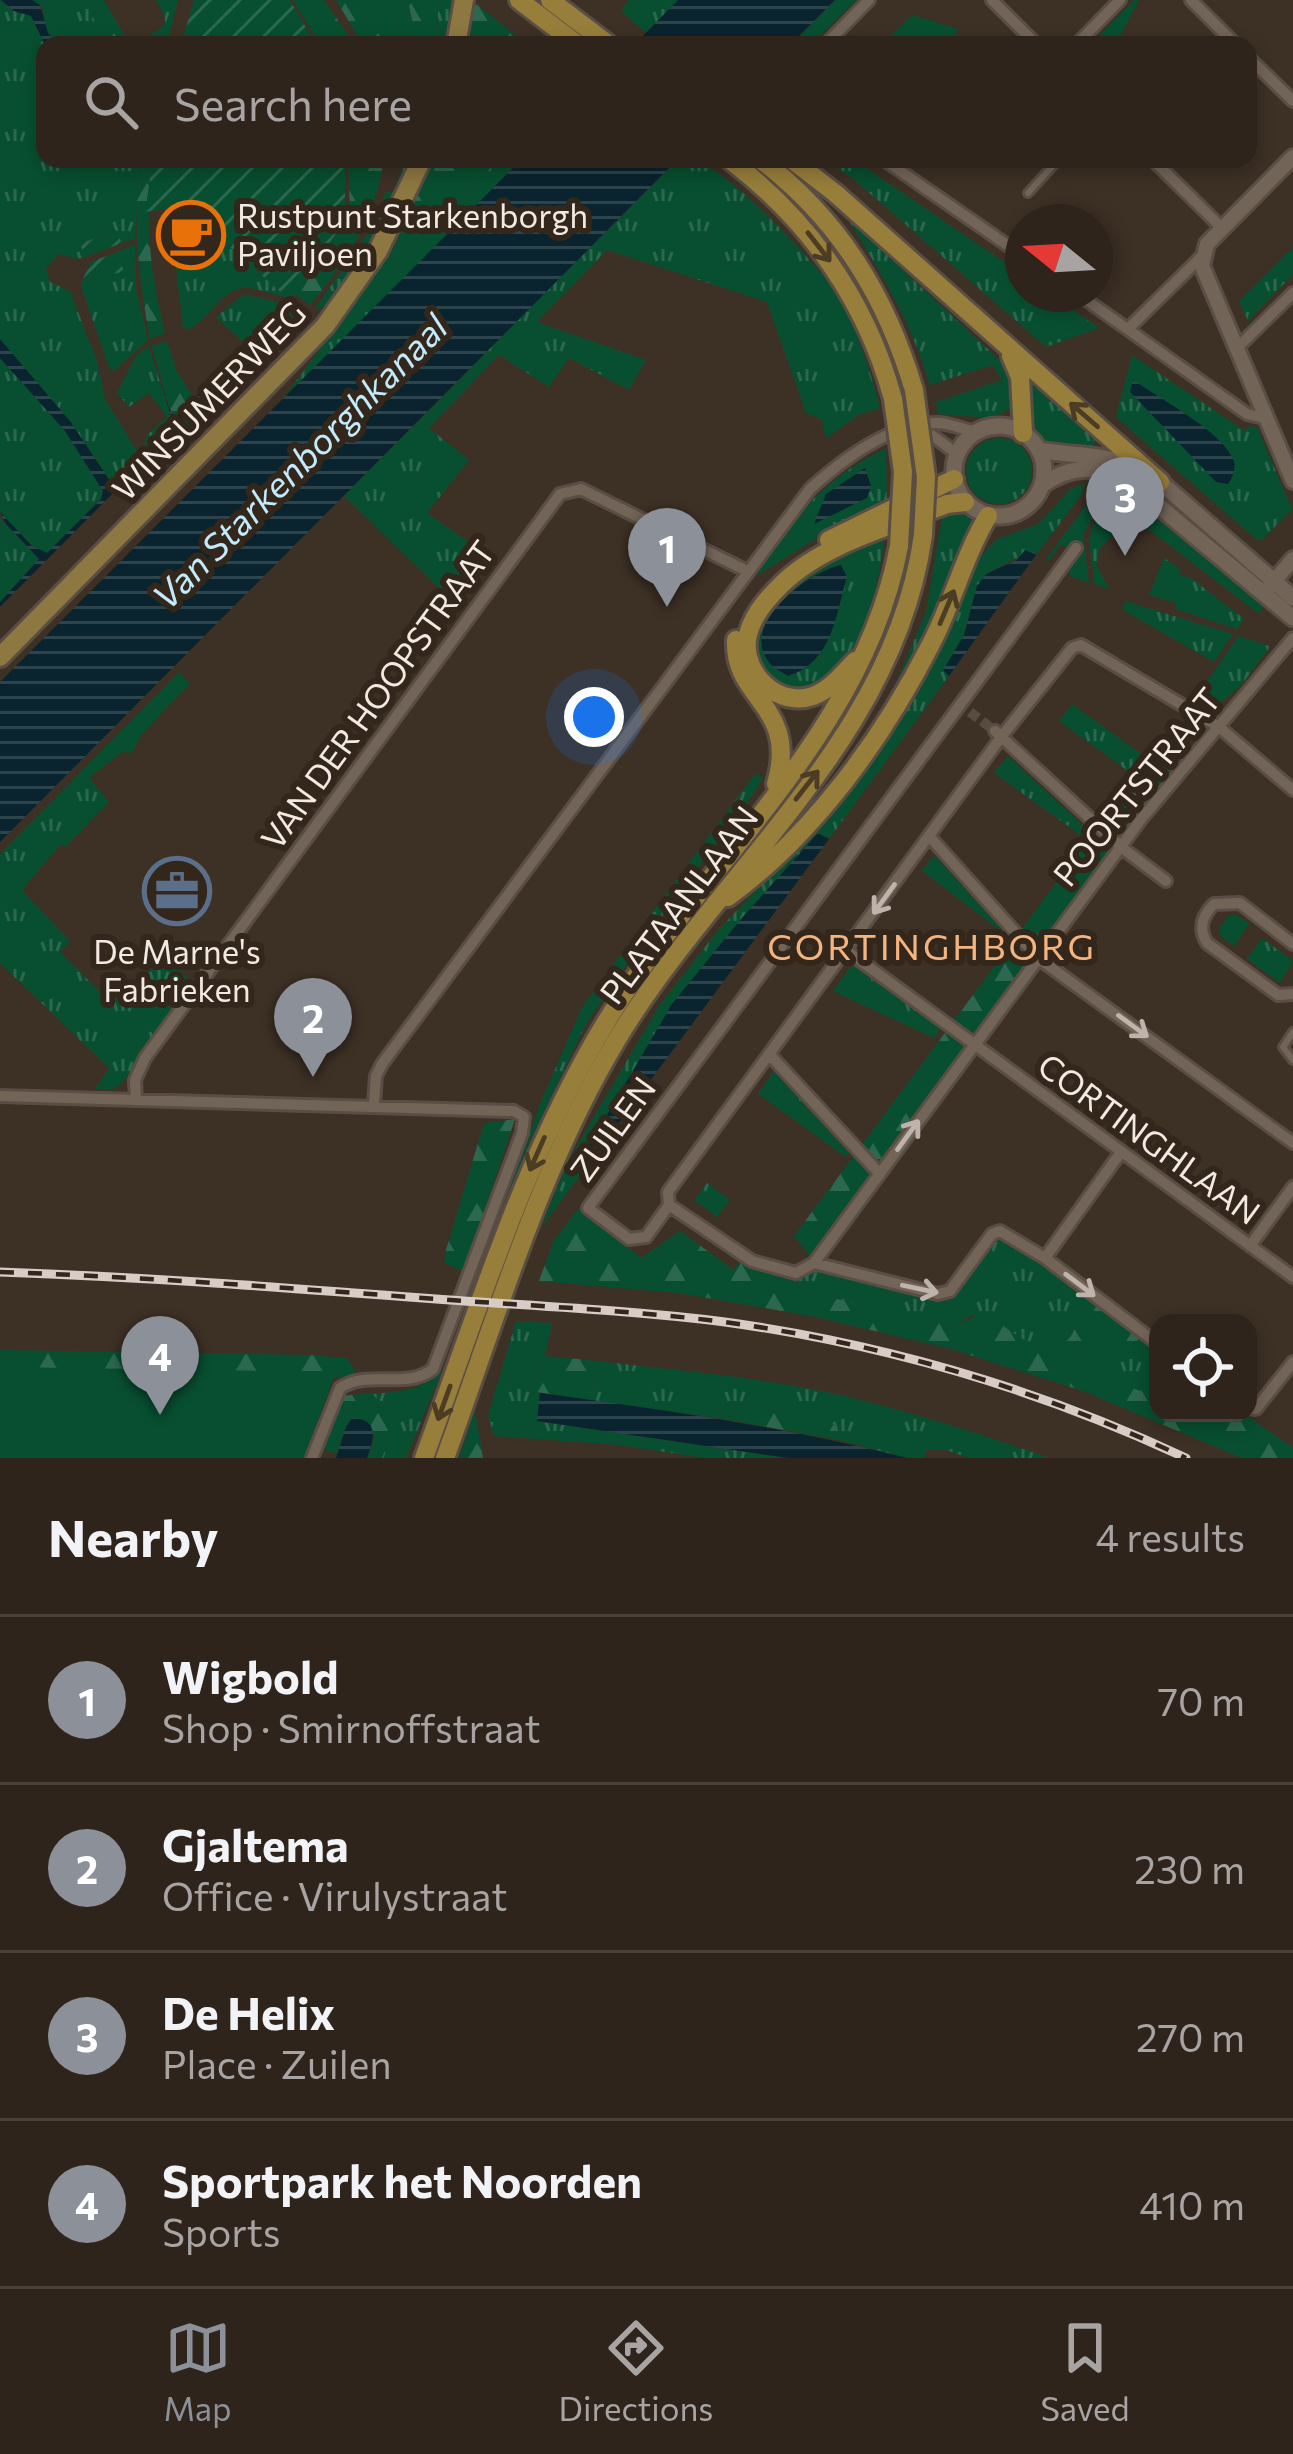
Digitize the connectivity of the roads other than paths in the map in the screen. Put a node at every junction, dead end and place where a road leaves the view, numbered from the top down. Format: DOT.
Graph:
graph roads {
  1 [pos="464,0"];
  2 [pos="519,0"];
  3 [pos="550,0"];
  4 [pos="869,0"];
  5 [pos="992,0"];
  6 [pos="1120,0"];
  7 [pos="1191,0"];
  8 [pos="458,36"];
  9 [pos="577,36"];
  10 [pos="578,36"];
  11 [pos="834,36"];
  12 [pos="1028,36"];
  13 [pos="1085,36"];
  14 [pos="1227,36"];
  15 [pos="1257,66"];
  16 [pos="1293,101"];
  17 [pos="1293,157"];
  18 [pos="418,168"];
  19 [pos="739,168"];
  20 [pos="770,168"];
  21 [pos="803,168"];
  22 [pos="896,168"];
  23 [pos="1048,168"];
  24 [pos="1162,168"];
  25 [pos="1028,193"];
  26 [pos="1222,228"];
  27 [pos="1005,244"];
  28 [pos="1202,256"];
  29 [pos="1293,293"];
  30 [pos="1104,312"];
  31 [pos="1128,328"];
  32 [pos="1007,347"];
  33 [pos="1236,350"];
  34 [pos="1264,418"];
  35 [pos="911,428"];
  36 [pos="976,432"];
  37 [pos="1023,433"];
  38 [pos="1039,450"];
  39 [pos="957,454"];
  40 [pos="954,479"];
  41 [pos="1160,482"];
  42 [pos="1293,482"];
  43 [pos="1042,485"];
  44 [pos="965,502"];
  45 [pos="988,515"];
  46 [pos="1076,548"];
  47 [pos="1293,560"];
  48 [pos="746,570"];
  49 [pos="1269,587"];
  50 [pos="1293,598"];
  51 [pos="1293,618"];
  52 [pos="1291,643"];
  53 [pos="871,644"];
  54 [pos="0,657"];
  55 [pos="1219,728"];
  56 [pos="998,734"];
  57 [pos="1293,790"];
  58 [pos="773,794"];
  59 [pos="930,837"];
  60 [pos="1121,847"];
  61 [pos="1166,880"];
  62 [pos="709,910"];
  63 [pos="1293,944"];
  64 [pos="847,951"];
  65 [pos="1038,958"];
  66 [pos="1293,994"];
  67 [pos="1293,1032"];
  68 [pos="974,1045"];
  69 [pos="769,1054"];
  70 [pos="1293,1060"];
  71 [pos="0,1096"];
  72 [pos="136,1100"];
  73 [pos="374,1104"];
  74 [pos="1293,1143"];
  75 [pos="1121,1152"];
  76 [pos="880,1174"];
  77 [pos="1293,1186"];
  78 [pos="669,1205"];
  79 [pos="999,1215"];
  80 [pos="1000,1232"];
  81 [pos="1250,1246"];
  82 [pos="1045,1258"];
  83 [pos="814,1263"];
  84 [pos="1293,1277"];
  85 [pos="1149,1337"];
  86 [pos="1293,1362"];
  87 [pos="1257,1408"];
  88 [pos="312,1458"];
  89 [pos="424,1458"];
  90 [pos="445,1458"];
  1 -- 8 [label="main road"];
  2 -- 9 [label="highway"];
  3 -- 10 [label="highway"];
  4 -- 11 [label="street"];
  5 -- 12 [label="street"];
  6 -- 13 [label="street"];
  7 -- 14 [label="street"];
  15 -- 16 [label="street"];
  17 -- 26 [label="street"];
  18 -- 54 [label="main road, WINSUMERWEG"];
  19 -- 53 [label="highway, PLATAANLAAN, one-way, bridge"];
  62 -- 20 [label="highway, PLATAANLAAN, one-way, bridge"];
  21 -- 32 [label="highway"];
  22 -- 27 [label="street"];
  23 -- 25 [label="lane"];
  24 -- 26 [label="street"];
  26 -- 28 [label="street"];
  28 -- 31 [label="street"];
  28 -- 33 [label="street"];
  29 -- 33 [label="street"];
  30 -- 31 [label="street"];
  31 -- 34 [label="street"];
  32 -- 37 [label="highway"];
  41 -- 32 [label="highway, one-way"];
  33 -- 34 [label="street"];
  34 -- 42 [label="street"];
  35 -- 36 [label="street"];
  35 -- 39 [label="street"];
  35 -- 48 [label="street"];
  36 -- 37 [label="main road"];
  36 -- 39 [label="main road"];
  37 -- 38 [label="main road"];
  38 -- 41 [label="main road"];
  38 -- 43 [label="main road"];
  39 -- 40 [label="main road"];
  40 -- 44 [label="main road"];
  40 -- 58 [label="highway"];
  41 -- 49 [label="main road"];
  43 -- 45 [label="main road"];
  43 -- 49 [label="main road"];
  44 -- 45 [label="main road"];
  44 -- 53 [label="highway"];
  62 -- 45 [label="highway, one-way"];
  46 -- 78 [label="street, ZUILEN"];
  47 -- 49 [label="street"];
  48 -- 72 [label="street, VAN DER HOOPSTRAAT"];
  48 -- 73 [label="street"];
  49 -- 50 [label="main road"];
  49 -- 51 [label="main road"];
  52 -- 55 [label="street, POORTSTRAAT"];
  53 -- 58 [label="highway, PLATAANLAAN"];
  55 -- 56 [label="street, ZUILEN"];
  55 -- 57 [label="street"];
  55 -- 60 [label="street, POORTSTRAAT"];
  56 -- 59 [label="street, ZUILEN"];
  56 -- 60 [label="street"];
  58 -- 89 [label="highway, PLATAANLAAN, one-way"];
  59 -- 64 [label="street, ZUILEN, one-way"];
  59 -- 65 [label="street"];
  60 -- 61 [label="street"];
  60 -- 65 [label="street, POORTSTRAAT"];
  62 -- 90 [label="highway, PLATAANLAAN"];
  63 -- 66 [label="street"];
  64 -- 68 [label="street, CORTINGHLAAN"];
  64 -- 69 [label="street, ZUILEN"];
  65 -- 68 [label="street, POORTSTRAAT"];
  65 -- 74 [label="street, one-way"];
  67 -- 70 [label="lane"];
  68 -- 75 [label="street, CORTINGHLAAN"];
  76 -- 68 [label="street, POORTSTRAAT, one-way"];
  69 -- 76 [label="street"];
  69 -- 78 [label="street, ZUILEN"];
  71 -- 72 [label="street"];
  72 -- 73 [label="street"];
  73 -- 88 [label="street"];
  75 -- 81 [label="street, CORTINGHLAAN"];
  75 -- 82 [label="street"];
  76 -- 83 [label="street, POORTSTRAAT"];
  77 -- 81 [label="street"];
  78 -- 83 [label="street"];
  79 -- 80 [label="lane"];
  80 -- 82 [label="street"];
  83 -- 80 [label="street, one-way"];
  81 -- 84 [label="street, CORTINGHLAAN"];
  82 -- 85 [label="street, one-way"];
  86 -- 87 [label="street"];
}
